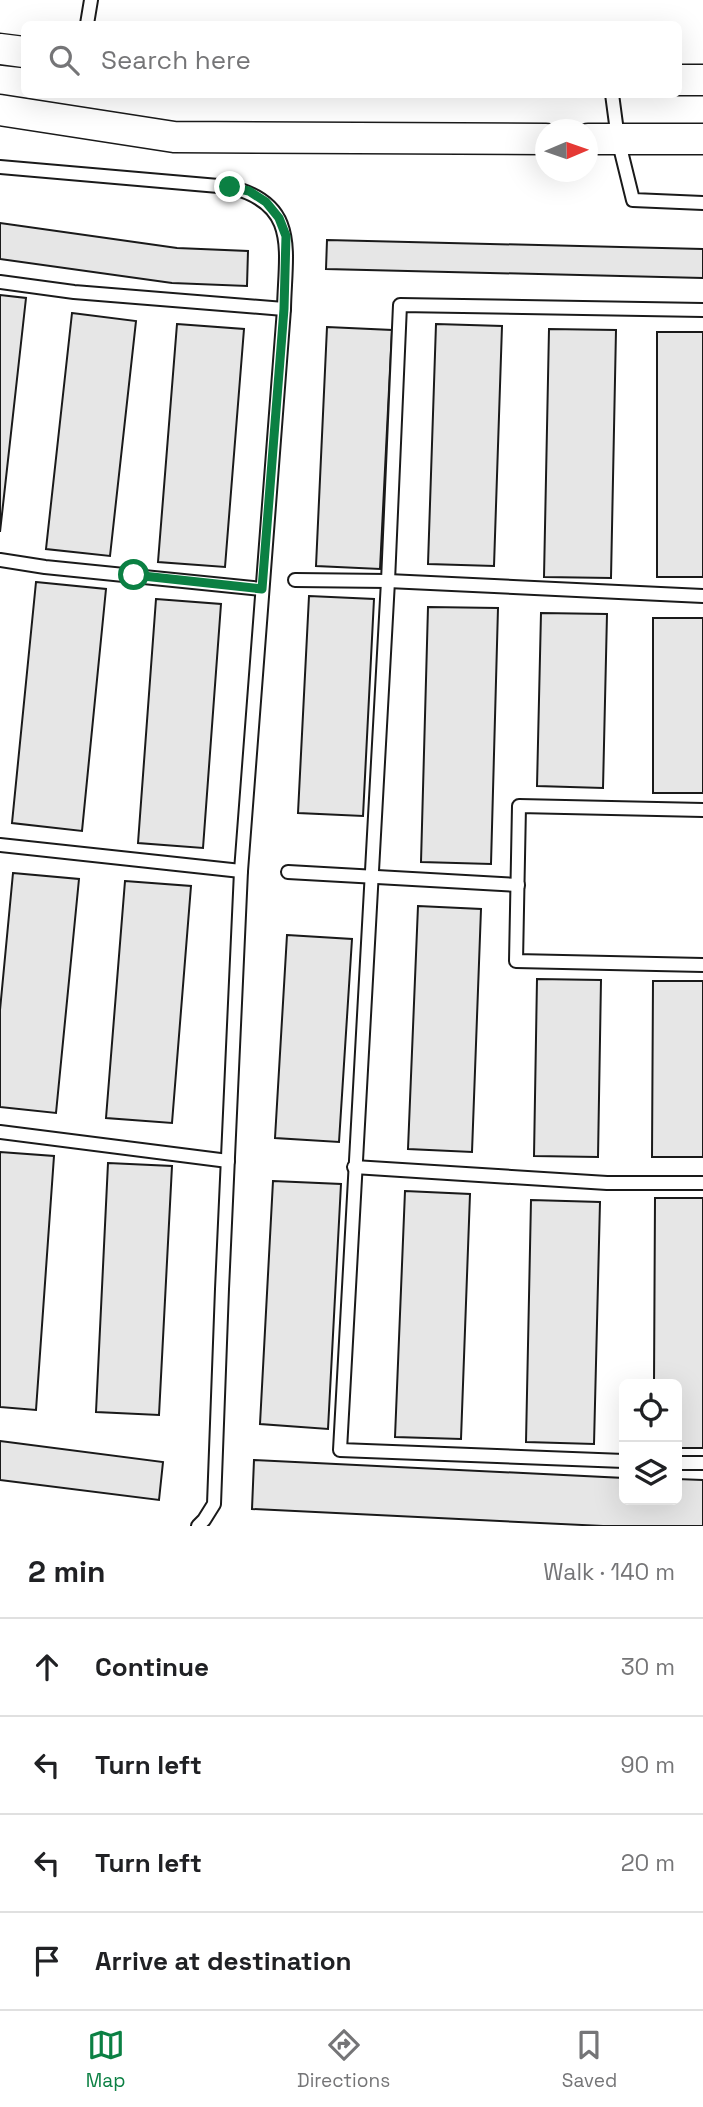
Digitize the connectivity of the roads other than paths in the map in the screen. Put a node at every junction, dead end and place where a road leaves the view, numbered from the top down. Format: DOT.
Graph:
graph roads {
  1 [pos="91,0"];
  2 [pos="88,21"];
  3 [pos="0,49"];
  4 [pos="21,52"];
  5 [pos="682,80"];
  6 [pos="703,80"];
  7 [pos="613,98"];
  8 [pos="0,110"];
  9 [pos="535,139"];
  10 [pos="598,139"];
  11 [pos="618,139"];
  12 [pos="703,139"];
  13 [pos="0,167"];
  14 [pos="703,203"];
  15 [pos="0,282"];
  16 [pos="284,309"];
  17 [pos="703,310"];
  18 [pos="0,561"];
  19 [pos="295,580"];
  20 [pos="388,581"];
  21 [pos="262,589"];
  22 [pos="703,596"];
  23 [pos="703,810"];
  24 [pos="0,845"];
  25 [pos="241,871"];
  26 [pos="288,872"];
  27 [pos="372,877"];
  28 [pos="518,885"];
  29 [pos="703,965"];
  30 [pos="0,1132"];
  31 [pos="228,1161"];
  32 [pos="354,1167"];
  33 [pos="703,1183"];
  34 [pos="619,1461"];
  35 [pos="682,1463"];
  36 [pos="703,1463"];
  37 [pos="198,1526"];
  1 -- 2 [label="lane"];
  3 -- 4 [label="street"];
  5 -- 6 [label="street"];
  7 -- 11 [label="lane"];
  8 -- 9 [label="street"];
  10 -- 11 [label="street"];
  11 -- 12 [label="street"];
  11 -- 14 [label="lane"];
  13 -- 16 [label="lane"];
  15 -- 16 [label="lane"];
  16 -- 21 [label="lane"];
  17 -- 20 [label="lane"];
  18 -- 21 [label="lane"];
  19 -- 20 [label="lane"];
  20 -- 22 [label="lane"];
  20 -- 27 [label="lane"];
  21 -- 25 [label="lane"];
  23 -- 28 [label="lane"];
  24 -- 25 [label="lane"];
  25 -- 31 [label="lane"];
  26 -- 27 [label="lane"];
  27 -- 28 [label="lane"];
  27 -- 32 [label="lane"];
  28 -- 29 [label="lane"];
  30 -- 31 [label="lane"];
  31 -- 37 [label="lane"];
  32 -- 33 [label="lane"];
  32 -- 34 [label="lane"];
  35 -- 36 [label="lane"];
}
